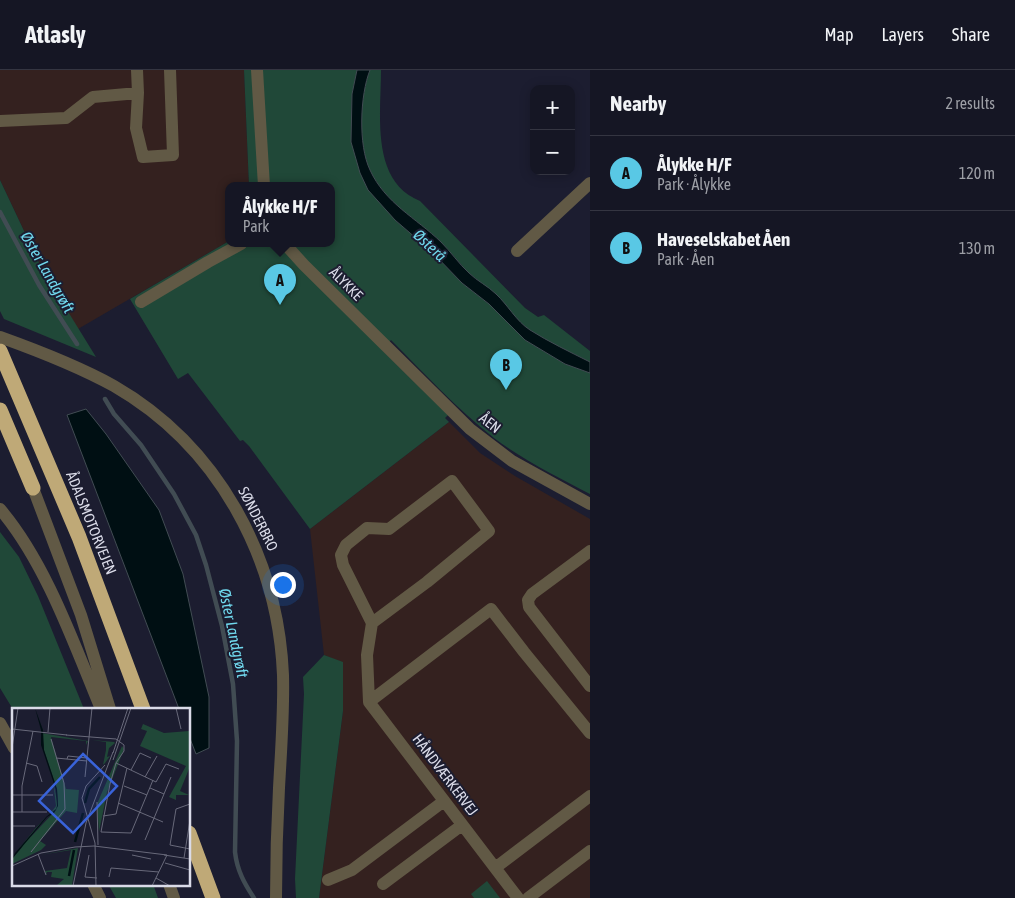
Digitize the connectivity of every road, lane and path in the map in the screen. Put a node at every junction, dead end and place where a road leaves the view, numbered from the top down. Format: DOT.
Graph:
graph roads {
  1 [pos="137,70"];
  2 [pos="170,70"];
  3 [pos="257,70"];
  4 [pos="138,93"];
  5 [pos="0,121"];
  6 [pos="264,182"];
  7 [pos="590,183"];
  8 [pos="237,247"];
  9 [pos="288,247"];
  10 [pos="517,251"];
  11 [pos="141,302"];
  12 [pos="0,337"];
  13 [pos="385,346"];
  14 [pos="0,351"];
  15 [pos="0,410"];
  16 [pos="33,488"];
  17 [pos="590,504"];
  18 [pos="0,509"];
  19 [pos="590,551"];
  20 [pos="372,623"];
  21 [pos="590,686"];
  22 [pos="369,702"];
  23 [pos="101,708"];
  24 [pos="110,708"];
  25 [pos="143,708"];
  26 [pos="0,724"];
  27 [pos="590,733"];
  28 [pos="12,745"];
  29 [pos="590,796"];
  30 [pos="444,801"];
  31 [pos="462,825"];
  32 [pos="190,836"];
  33 [pos="590,851"];
  34 [pos="495,868"];
  35 [pos="328,880"];
  36 [pos="383,884"];
  37 [pos="94,886"];
  38 [pos="100,898"];
  39 [pos="213,898"];
  40 [pos="276,898"];
  41 [pos="518,898"];
  42 [pos="528,898"];
  1 -- 4 [label="street"];
  2 -- 4 [label="street"];
  3 -- 6 [label="street"];
  4 -- 5 [label="street"];
  7 -- 10 [label="street"];
  8 -- 11 [label="street"];
  9 -- 13 [label="street, ÅLYKKE"];
  12 -- 40 [label="street, SØNDERBRO"];
  13 -- 17 [label="street, ÅEN"];
  14 -- 25 [label="highway, ÅDALSMOTORVEJEN"];
  15 -- 16 [label="highway"];
  16 -- 24 [label="street"];
  18 -- 23 [label="street"];
  19 -- 21 [label="street"];
  20 -- 20 [label="street"];
  20 -- 22 [label="street"];
  22 -- 27 [label="street"];
  22 -- 30 [label="street, HÅNDVÆRKERVEJ"];
  26 -- 28 [label="street"];
  29 -- 34 [label="street"];
  30 -- 31 [label="street, HÅNDVÆRKERVEJ"];
  30 -- 35 [label="street"];
  31 -- 34 [label="street, HÅNDVÆRKERVEJ"];
  31 -- 36 [label="street"];
  32 -- 39 [label="highway"];
  33 -- 42 [label="street"];
  34 -- 41 [label="street, HÅNDVÆRKERVEJ"];
  37 -- 38 [label="street"];
}
